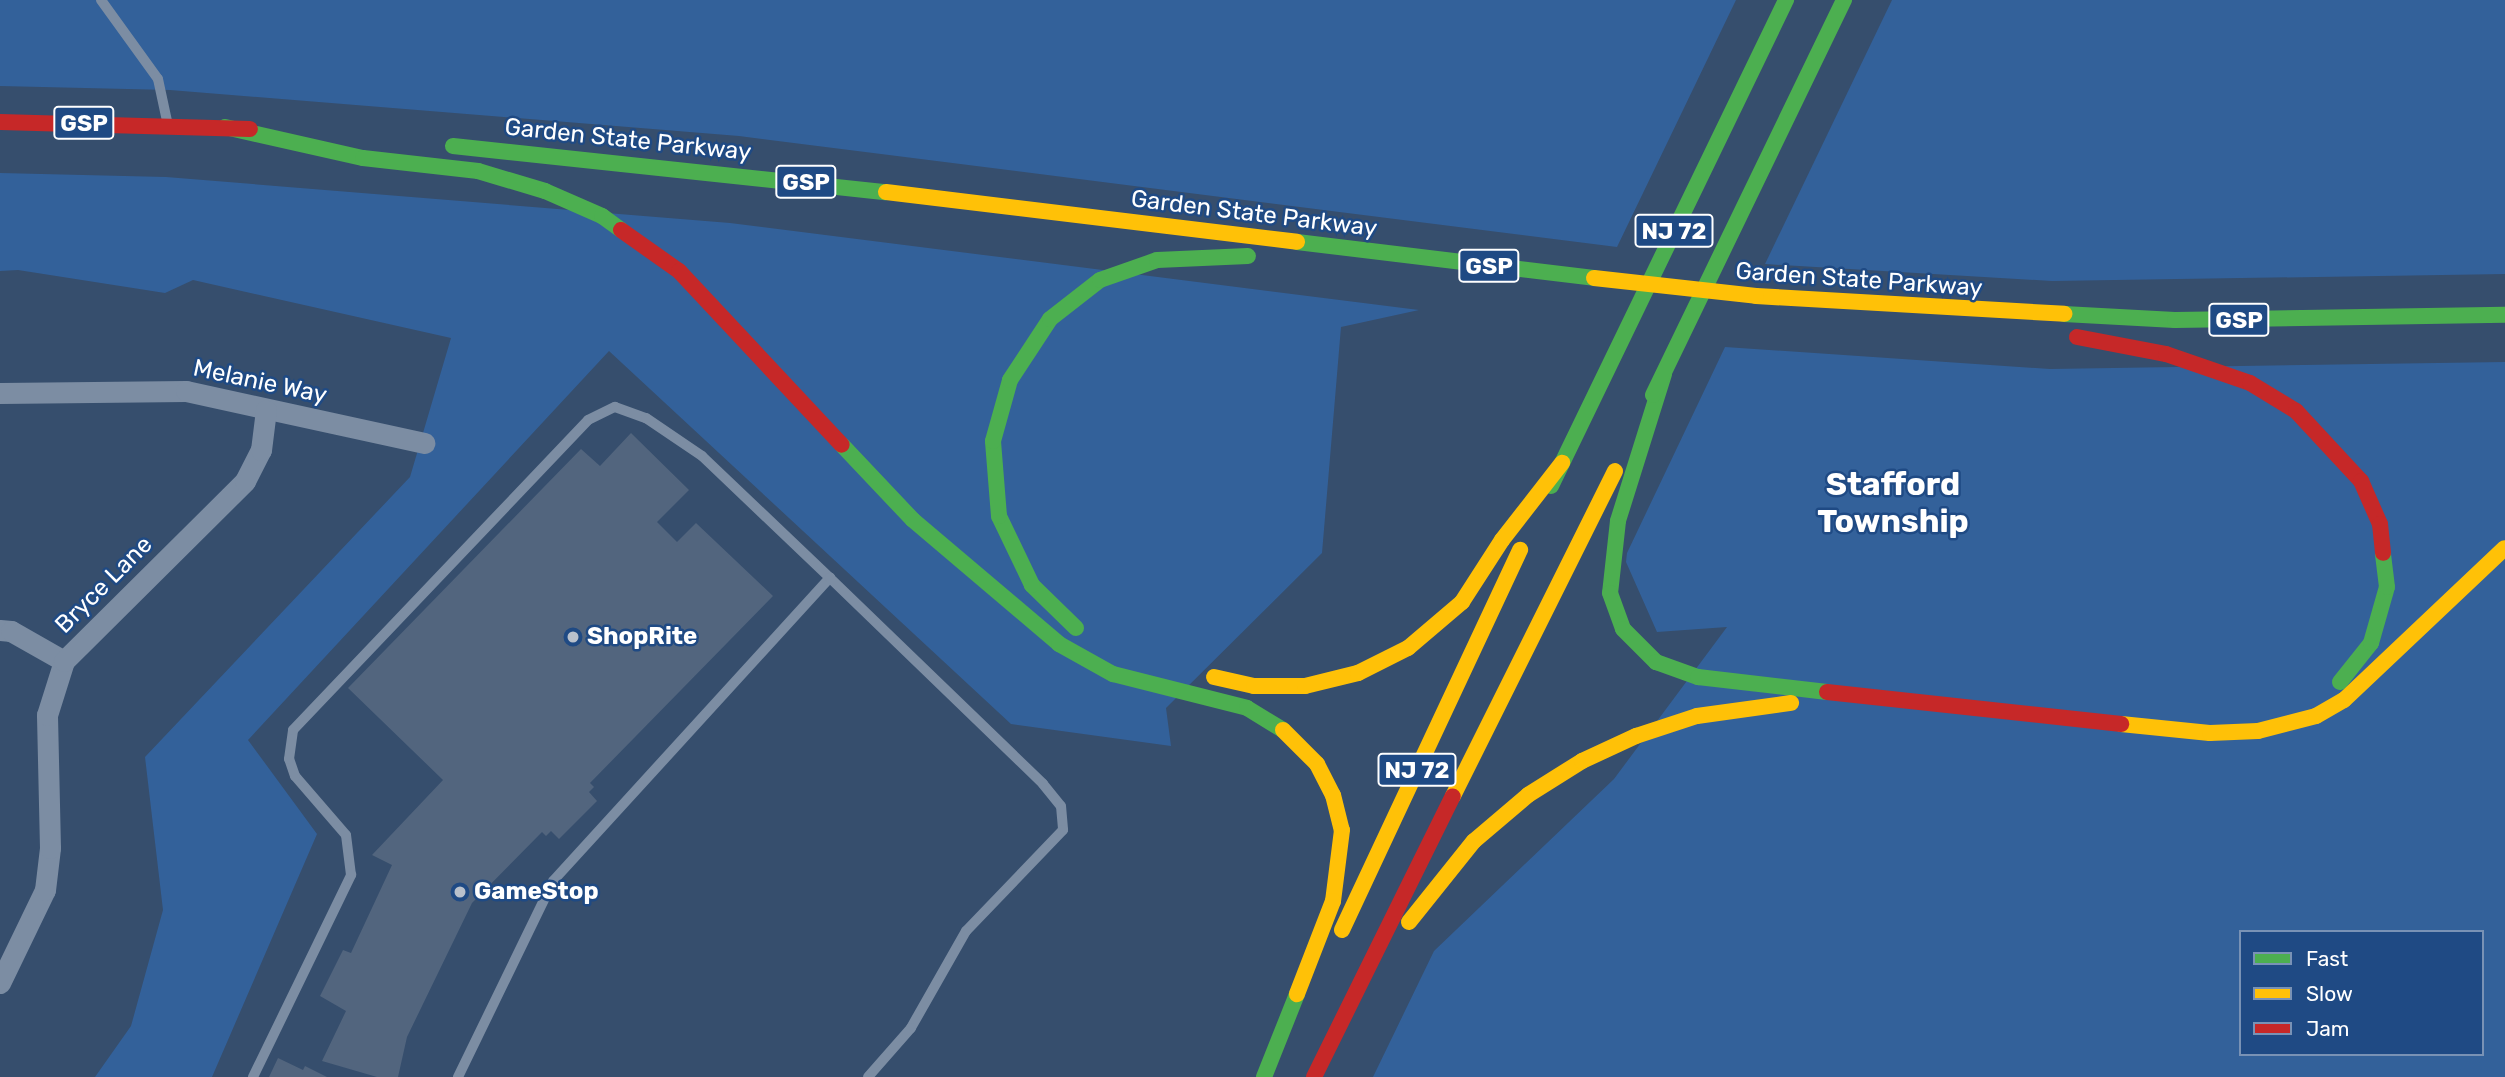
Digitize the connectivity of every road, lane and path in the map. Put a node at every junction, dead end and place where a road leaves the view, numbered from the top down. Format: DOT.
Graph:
graph roads {
  1 [pos="101,0"];
  2 [pos="1786,0"];
  3 [pos="1844,0"];
  4 [pos="0,122"];
  5 [pos="167,124"];
  6 [pos="225,127"];
  7 [pos="350,138"];
  8 [pos="432,144"];
  9 [pos="1385,253"];
  10 [pos="1973,311"];
  11 [pos="2505,314"];
  12 [pos="1664,374"];
  13 [pos="0,393"];
  14 [pos="267,410"];
  15 [pos="424,443"];
  16 [pos="1562,463"];
  17 [pos="2505,548"];
  18 [pos="830,578"];
  19 [pos="0,630"];
  20 [pos="1087,636"];
  21 [pos="64,661"];
  22 [pos="1199,674"];
  23 [pos="1856,698"];
  24 [pos="2282,726"];
  25 [pos="1368,965"];
  26 [pos="0,983"];
  27 [pos="253,1077"];
  28 [pos="457,1077"];
  29 [pos="868,1077"];
  30 [pos="1264,1077"];
  31 [pos="1270,1077"];
  32 [pos="1314,1077"];
  1 -- 5 [label="lane"];
  2 -- 16 [label="highway, NJ 72"];
  3 -- 12 [label="highway, NJ 72"];
  4 -- 5 [label="highway, GSP"];
  5 -- 6 [label="highway, GSP"];
  6 -- 7 [label="highway, GSP"];
  6 -- 30 [label="highway"];
  8 -- 9 [label="highway, Garden State Parkway / GSP"];
  9 -- 10 [label="highway, Garden State Parkway / GSP, bridge"];
  9 -- 20 [label="highway"];
  10 -- 11 [label="highway, Garden State Parkway / GSP"];
  10 -- 24 [label="highway"];
  12 -- 23 [label="highway"];
  12 -- 25 [label="highway, NJ 72"];
  13 -- 14 [label="street, Melanie Way"];
  14 -- 15 [label="street, Melanie Way"];
  14 -- 21 [label="street, Bryce Lane"];
  16 -- 22 [label="highway"];
  16 -- 31 [label="highway, NJ 72"];
  17 -- 24 [label="highway"];
  18 -- 27 [label="lane"];
  18 -- 28 [label="lane"];
  18 -- 29 [label="lane"];
  19 -- 21 [label="street"];
  21 -- 26 [label="street, Bryce Lane"];
  23 -- 24 [label="highway"];
  23 -- 25 [label="highway"];
  25 -- 32 [label="highway, NJ 72"];
}
